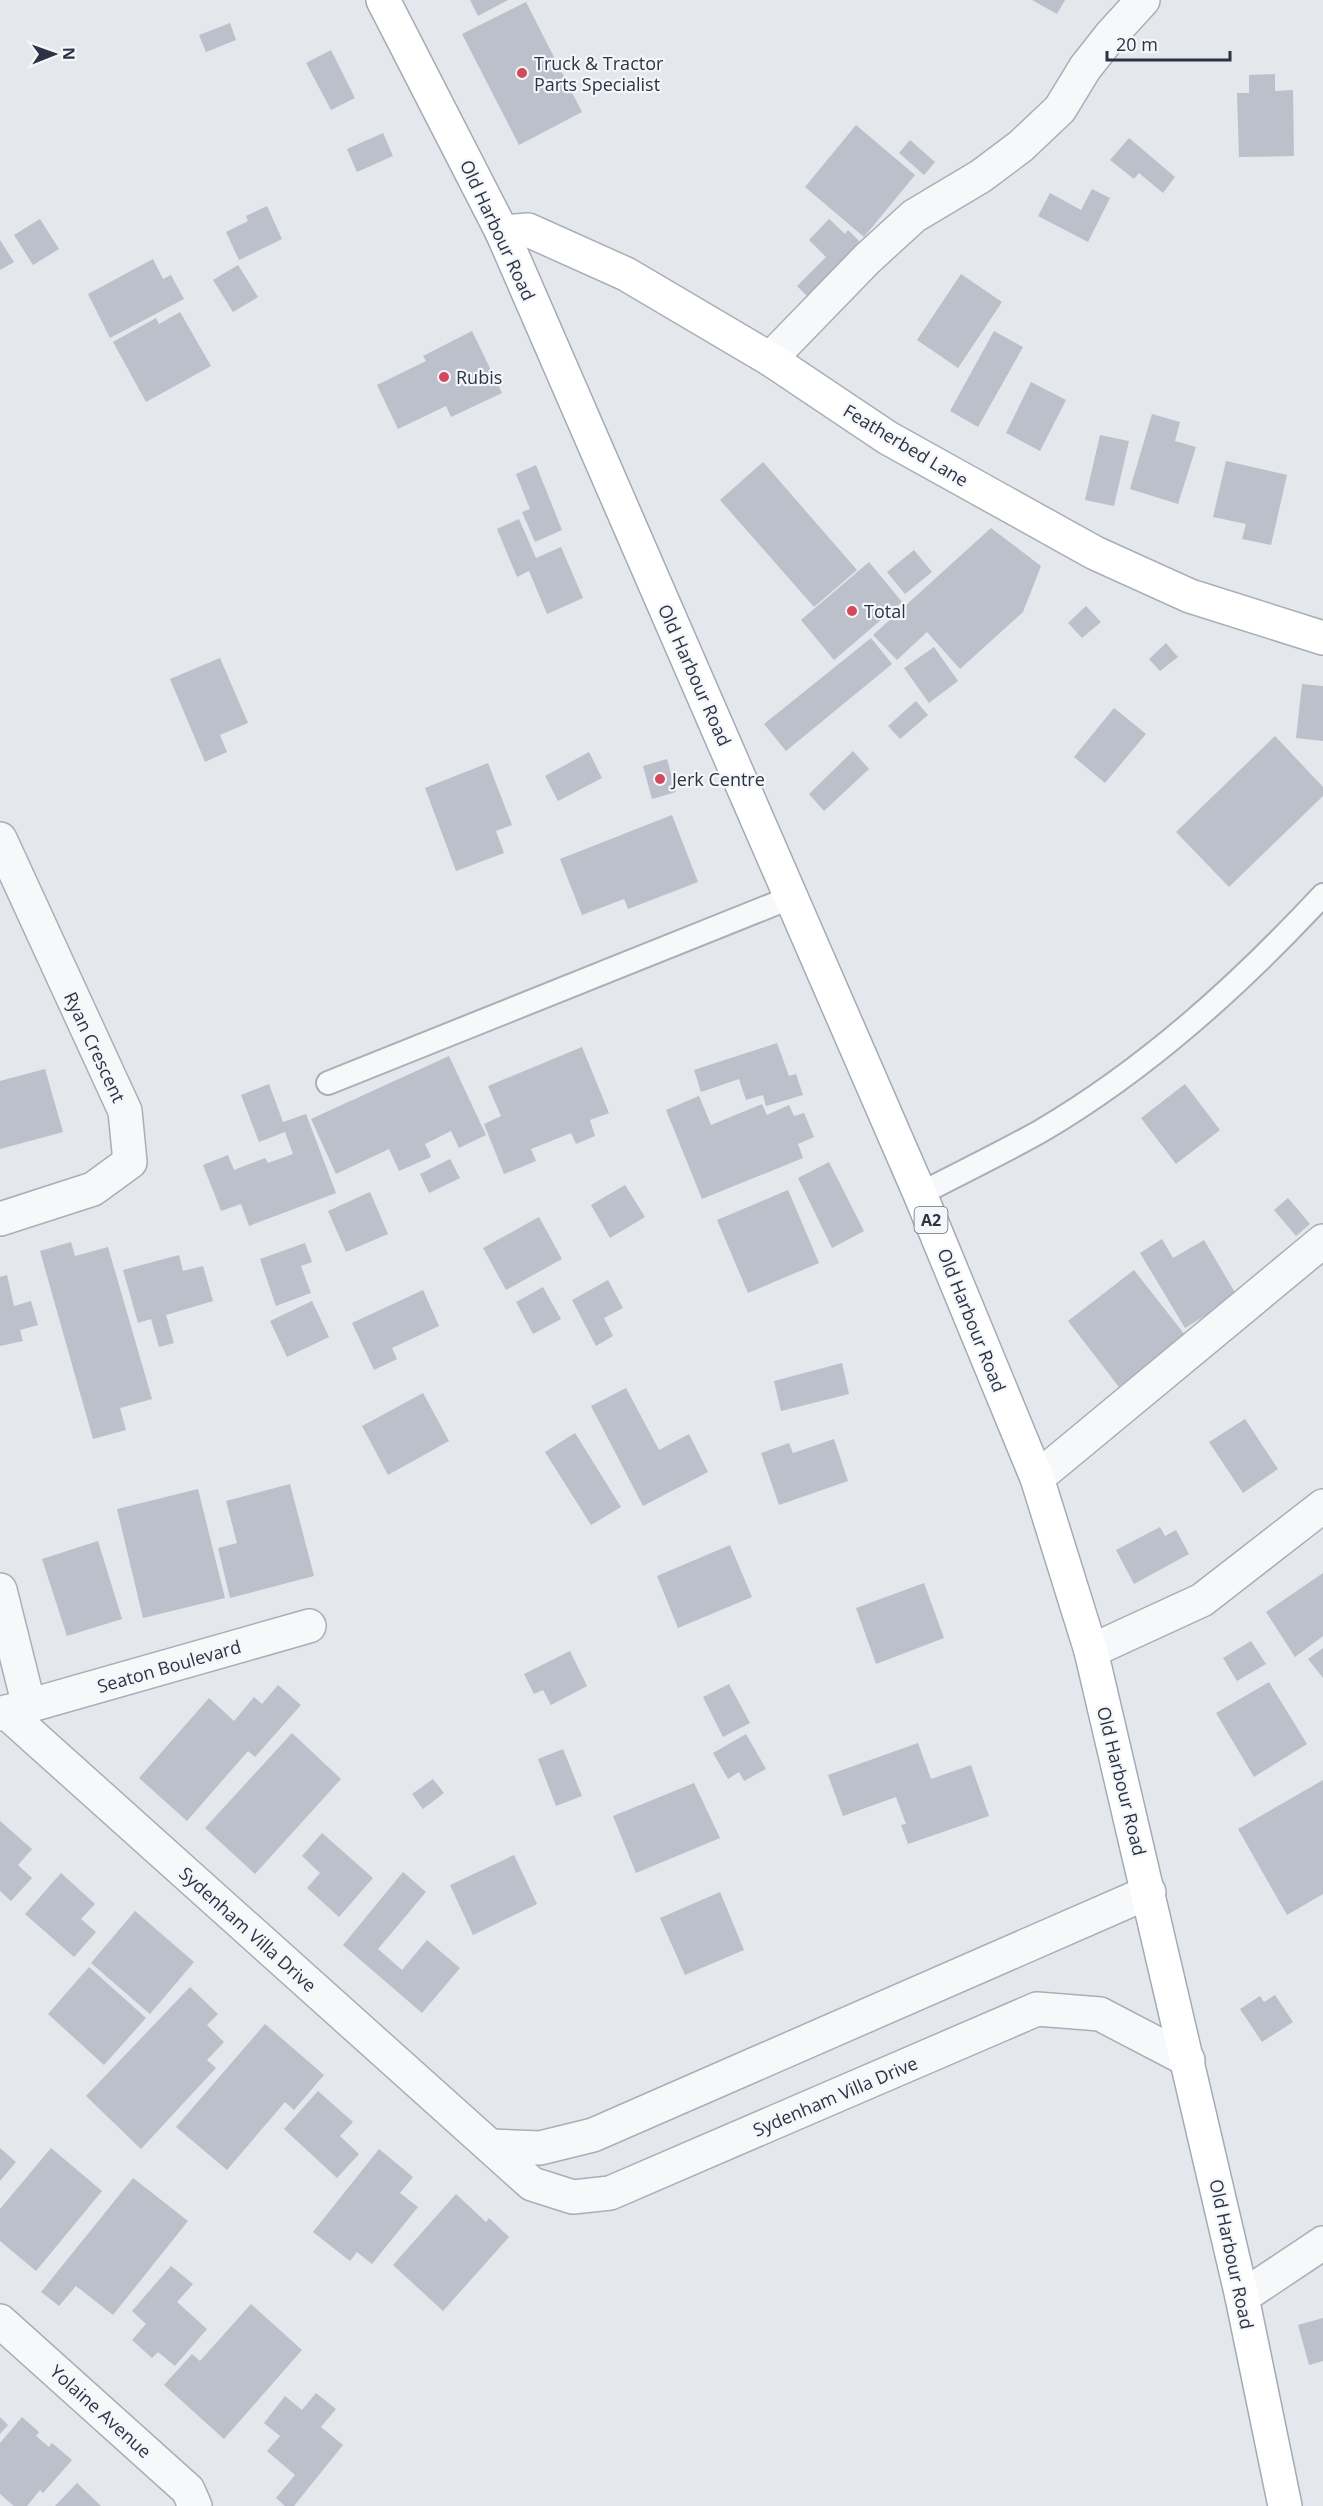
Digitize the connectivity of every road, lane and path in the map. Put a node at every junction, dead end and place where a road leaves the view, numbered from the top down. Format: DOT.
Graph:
graph roads {
  1 [pos="383,0"];
  2 [pos="1143,0"];
  3 [pos="502,232"];
  4 [pos="770,359"];
  5 [pos="1323,638"];
  6 [pos="0,839"];
  7 [pos="1323,895"];
  8 [pos="792,897"];
  9 [pos="328,1083"];
  10 [pos="920,1194"];
  11 [pos="0,1219"];
  12 [pos="1323,1241"];
  13 [pos="1037,1479"];
  14 [pos="1323,1506"];
  15 [pos="0,1590"];
  16 [pos="309,1626"];
  17 [pos="1090,1651"];
  18 [pos="12,1711"];
  19 [pos="1149,1892"];
  20 [pos="1188,2060"];
  21 [pos="490,2146"];
  22 [pos="1323,2243"];
  23 [pos="1242,2297"];
  24 [pos="0,2321"];
  25 [pos="195,2506"];
  26 [pos="1285,2506"];
  1 -- 3 [label="main road, Old Harbour Road / A2"];
  2 -- 4 [label="street"];
  3 -- 4 [label="main road, Featherbed Lane"];
  3 -- 8 [label="main road, Old Harbour Road / A2"];
  4 -- 5 [label="main road, Featherbed Lane"];
  6 -- 11 [label="street, Ryan Crescent"];
  7 -- 10 [label="lane"];
  8 -- 9 [label="lane"];
  8 -- 10 [label="main road, Old Harbour Road / A2"];
  10 -- 13 [label="main road, Old Harbour Road / A2"];
  12 -- 13 [label="street"];
  13 -- 17 [label="main road, Old Harbour Road / A2"];
  14 -- 17 [label="street"];
  15 -- 18 [label="street"];
  16 -- 18 [label="street, Seaton Boulevard"];
  17 -- 19 [label="main road, Old Harbour Road / A2"];
  18 -- 21 [label="street, Sydenham Villa Drive"];
  19 -- 20 [label="main road, Old Harbour Road / A2"];
  19 -- 21 [label="street"];
  20 -- 21 [label="street, Sydenham Villa Drive"];
  20 -- 23 [label="main road, Old Harbour Road / A2"];
  22 -- 23 [label="street"];
  23 -- 26 [label="main road, Old Harbour Road / A2"];
  24 -- 25 [label="street, Yolaine Avenue"];
}
